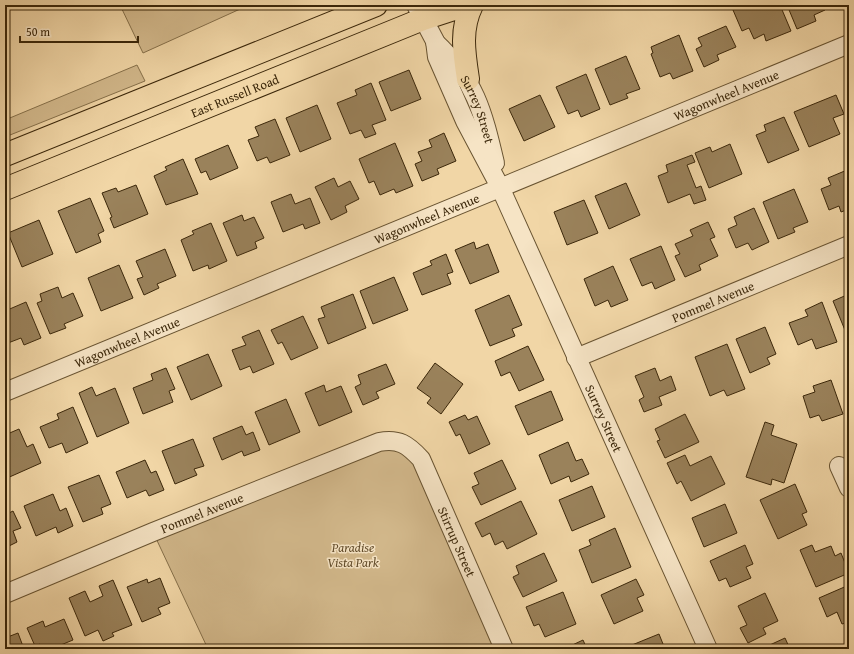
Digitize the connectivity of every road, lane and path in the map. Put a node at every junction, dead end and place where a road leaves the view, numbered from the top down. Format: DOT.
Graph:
graph roads {
  1 [pos="466,5"];
  2 [pos="472,5"];
  3 [pos="371,6"];
  4 [pos="419,12"];
  5 [pos="435,42"];
  6 [pos="849,44"];
  7 [pos="468,79"];
  8 [pos="5,155"];
  9 [pos="500,187"];
  10 [pos="5,189"];
  11 [pos="849,245"];
  12 [pos="576,358"];
  13 [pos="5,392"];
  14 [pos="401,442"];
  15 [pos="839,466"];
  16 [pos="849,488"];
  17 [pos="5,594"];
  18 [pos="504,649"];
  19 [pos="708,649"];
  1 -- 4 [label="main road, East Russell Road"];
  2 -- 7 [label="main road"];
  3 -- 8 [label="main road"];
  4 -- 5 [label="street, Surrey Street"];
  4 -- 10 [label="main road, East Russell Road"];
  5 -- 7 [label="street, Surrey Street"];
  5 -- 9 [label="street, Surrey Street"];
  6 -- 9 [label="street, Wagonwheel Avenue"];
  7 -- 9 [label="street, Surrey Street"];
  9 -- 12 [label="street, Surrey Street"];
  9 -- 13 [label="street, Wagonwheel Avenue"];
  11 -- 12 [label="street, Pommel Avenue"];
  12 -- 19 [label="street, Surrey Street"];
  14 -- 17 [label="street, Pommel Avenue"];
  14 -- 18 [label="street, Stirrup Street"];
  15 -- 16 [label="street"];
}
